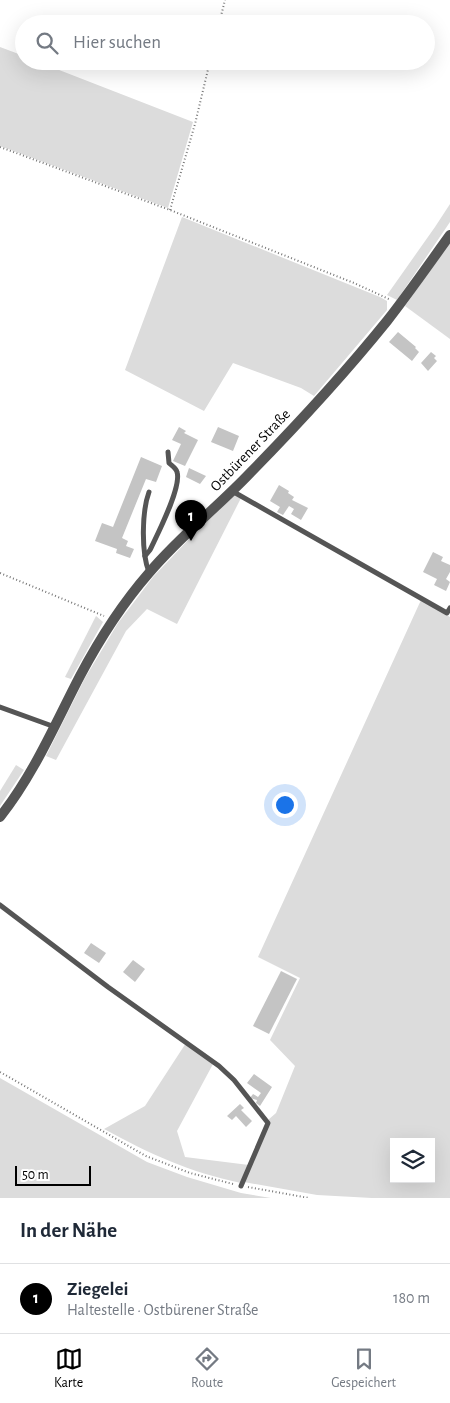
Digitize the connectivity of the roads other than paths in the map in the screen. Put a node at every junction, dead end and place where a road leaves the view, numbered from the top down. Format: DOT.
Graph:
graph roads {
  1 [pos="450,235"];
  2 [pos="168,452"];
  3 [pos="232,491"];
  4 [pos="149,492"];
  5 [pos="145,556"];
  6 [pos="149,572"];
  7 [pos="450,608"];
  8 [pos="0,707"];
  9 [pos="55,727"];
  10 [pos="0,817"];
  11 [pos="0,905"];
  12 [pos="241,1186"];
  1 -- 3 [label="street, Ostbürener Straße"];
  2 -- 5 [label="lane"];
  3 -- 6 [label="street, Ostbürener Straße"];
  3 -- 7 [label="lane"];
  4 -- 5 [label="lane"];
  5 -- 6 [label="lane"];
  6 -- 9 [label="street, Ostbürener Straße"];
  8 -- 9 [label="lane"];
  9 -- 10 [label="street, Ostbürener Straße"];
  11 -- 12 [label="lane"];
}
